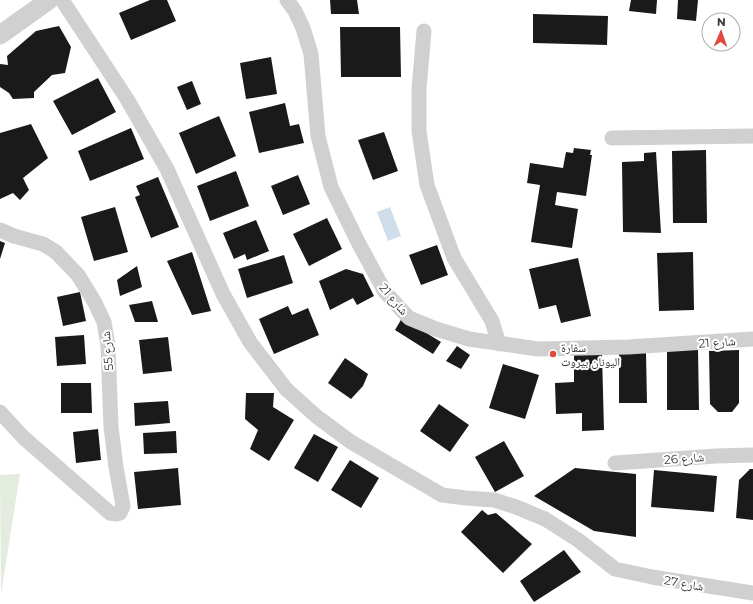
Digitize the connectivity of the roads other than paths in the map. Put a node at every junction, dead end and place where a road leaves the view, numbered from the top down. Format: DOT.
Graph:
graph roads {
  1 [pos="49,0"];
  2 [pos="62,0"];
  3 [pos="287,0"];
  4 [pos="424,31"];
  5 [pos="0,35"];
  6 [pos="753,136"];
  7 [pos="612,138"];
  8 [pos="0,230"];
  9 [pos="753,339"];
  10 [pos="499,344"];
  11 [pos="0,412"];
  12 [pos="753,455"];
  13 [pos="615,463"];
  14 [pos="753,593"];
  1 -- 5 [label="street"];
  2 -- 14 [label="street, شارع 27"];
  3 -- 10 [label="street, شارع 21"];
  4 -- 10 [label="street"];
  6 -- 7 [label="street"];
  8 -- 11 [label="street, شارع 55"];
  9 -- 10 [label="street, شارع 21"];
  12 -- 13 [label="street, شارع 26"];
}
